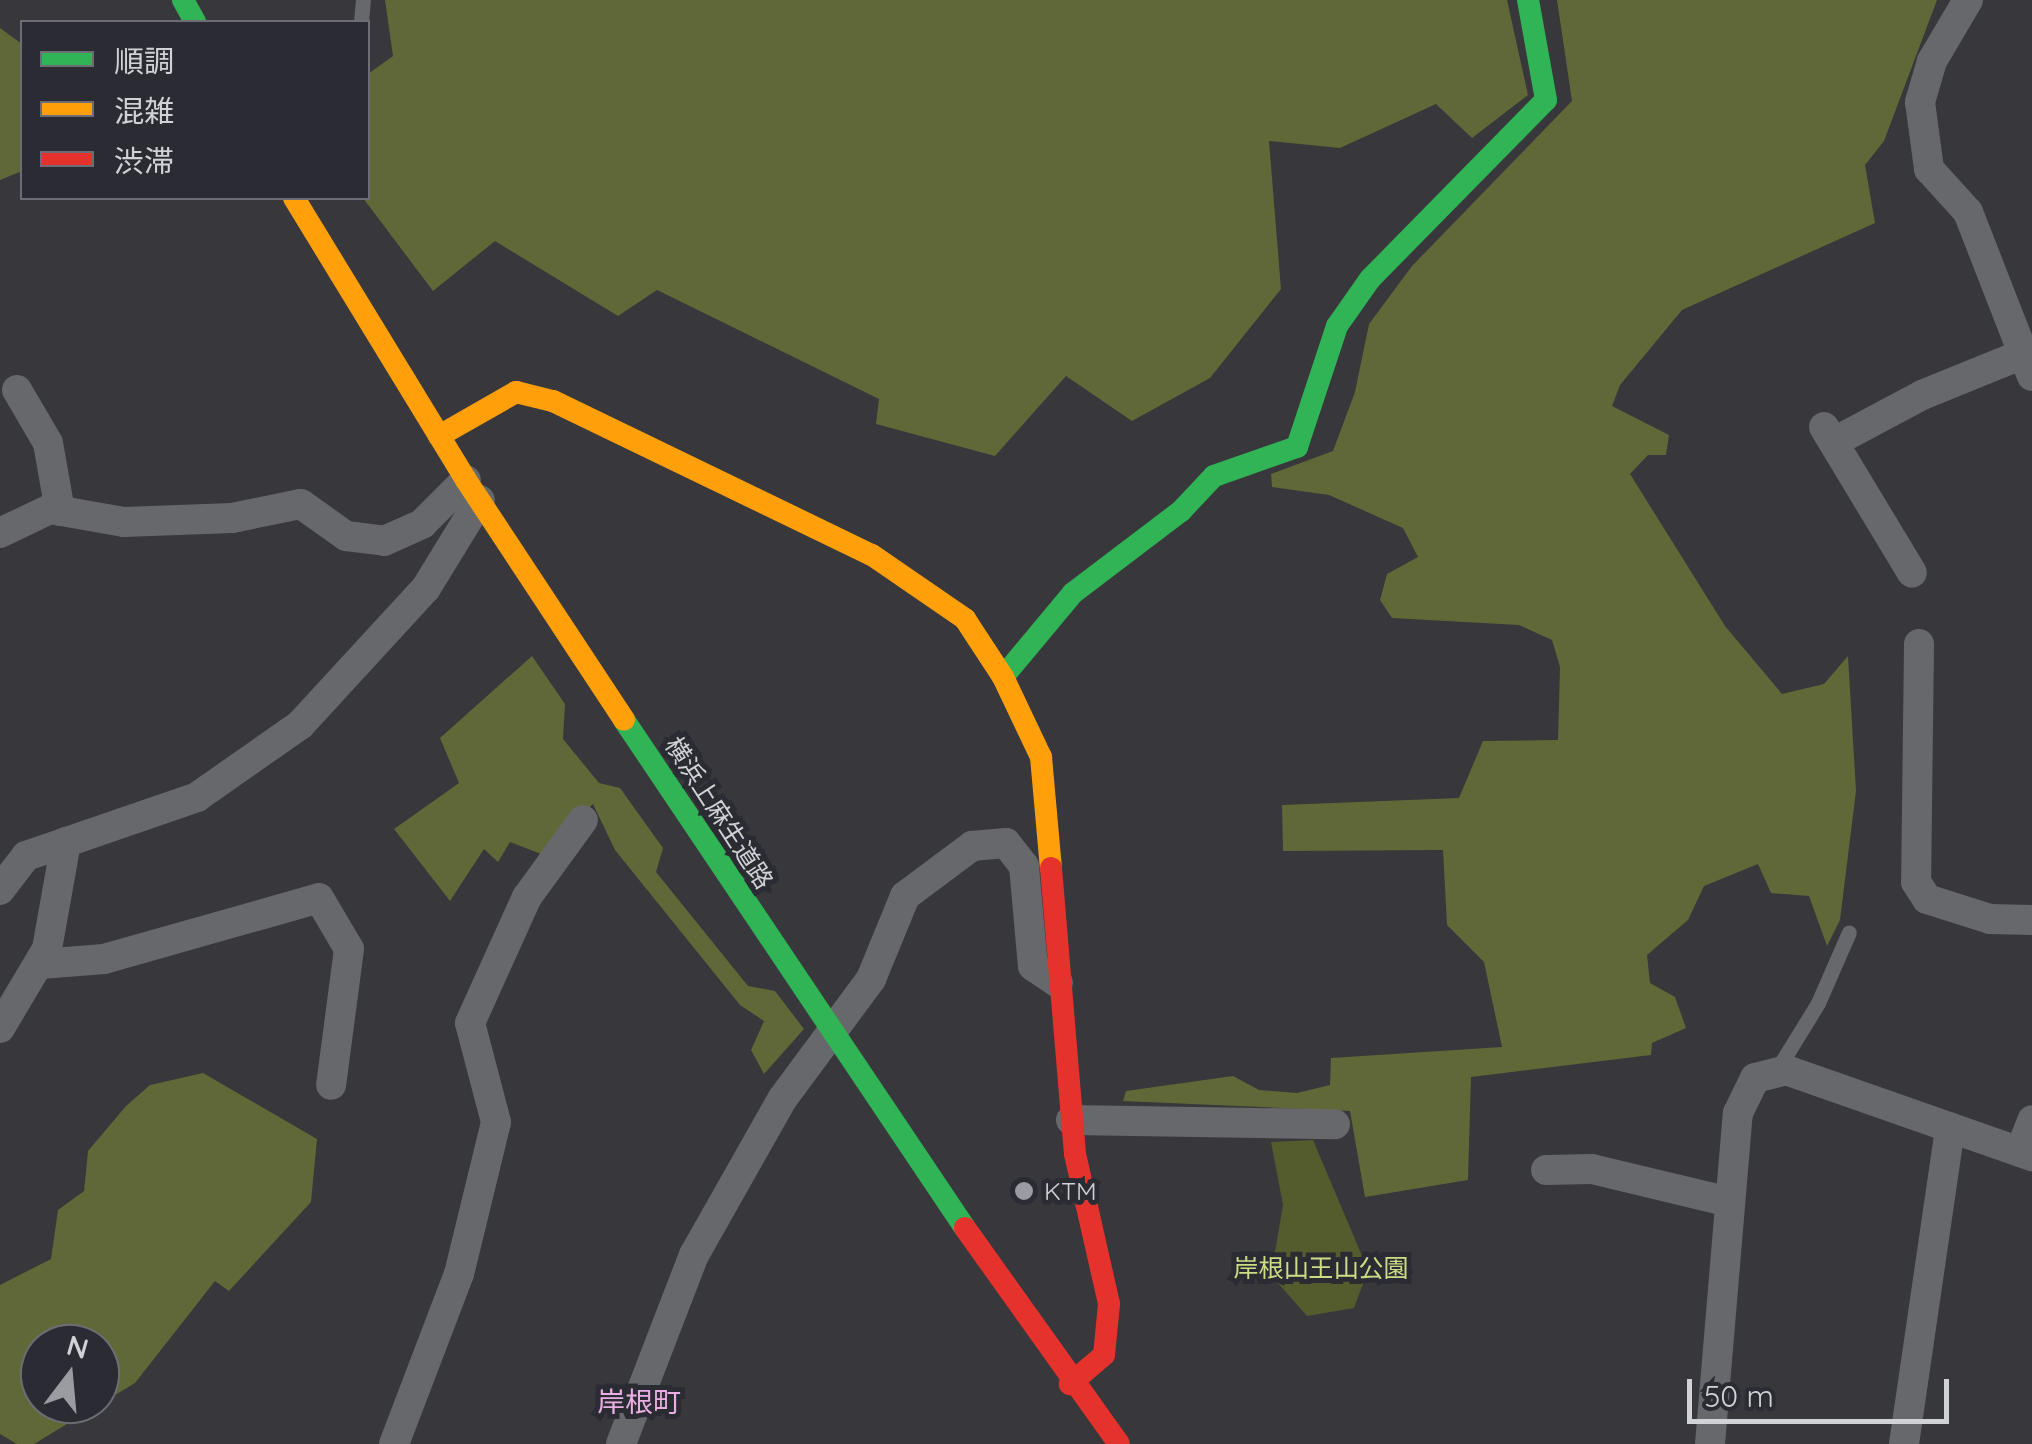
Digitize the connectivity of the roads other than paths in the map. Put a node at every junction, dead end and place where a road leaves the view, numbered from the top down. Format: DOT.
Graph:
graph roads {
  1 [pos="1528,0"];
  2 [pos="1968,0"];
  3 [pos="295,200"];
  4 [pos="2028,365"];
  5 [pos="17,390"];
  6 [pos="438,436"];
  7 [pos="473,490"];
  8 [pos="60,511"];
  9 [pos="0,534"];
  10 [pos="1912,573"];
  11 [pos="1919,644"];
  12 [pos="1003,676"];
  13 [pos="583,820"];
  14 [pos="66,842"];
  15 [pos="0,890"];
  16 [pos="2032,920"];
  17 [pos="1848,932"];
  18 [pos="41,964"];
  19 [pos="1058,984"];
  20 [pos="0,1028"];
  21 [pos="1775,1073"];
  22 [pos="332,1085"];
  23 [pos="1071,1120"];
  24 [pos="2032,1120"];
  25 [pos="1335,1124"];
  26 [pos="1950,1127"];
  27 [pos="2026,1154"];
  28 [pos="1546,1170"];
  29 [pos="1729,1202"];
  30 [pos="1070,1384"];
  31 [pos="392,1444"];
  32 [pos="621,1444"];
  33 [pos="1119,1444"];
  34 [pos="1710,1444"];
  35 [pos="1904,1444"];
  1 -- 12 [label="street"];
  2 -- 4 [label="street"];
  3 -- 6 [label="street, 横浜上麻生道路"];
  4 -- 10 [label="street"];
  5 -- 8 [label="street"];
  6 -- 7 [label="street, 横浜上麻生道路"];
  6 -- 12 [label="street"];
  7 -- 8 [label="street"];
  7 -- 14 [label="street"];
  7 -- 30 [label="street, 横浜上麻生道路"];
  8 -- 9 [label="street"];
  11 -- 16 [label="street"];
  12 -- 19 [label="street"];
  13 -- 31 [label="street"];
  14 -- 15 [label="street"];
  14 -- 18 [label="street"];
  17 -- 21 [label="lane"];
  18 -- 20 [label="street"];
  18 -- 22 [label="street"];
  19 -- 23 [label="street"];
  19 -- 32 [label="street"];
  21 -- 26 [label="street"];
  21 -- 29 [label="street"];
  23 -- 25 [label="street"];
  23 -- 30 [label="street"];
  24 -- 27 [label="street"];
  26 -- 27 [label="street"];
  26 -- 35 [label="street"];
  28 -- 29 [label="street"];
  29 -- 34 [label="street"];
  30 -- 33 [label="street, 横浜上麻生道路"];
}
